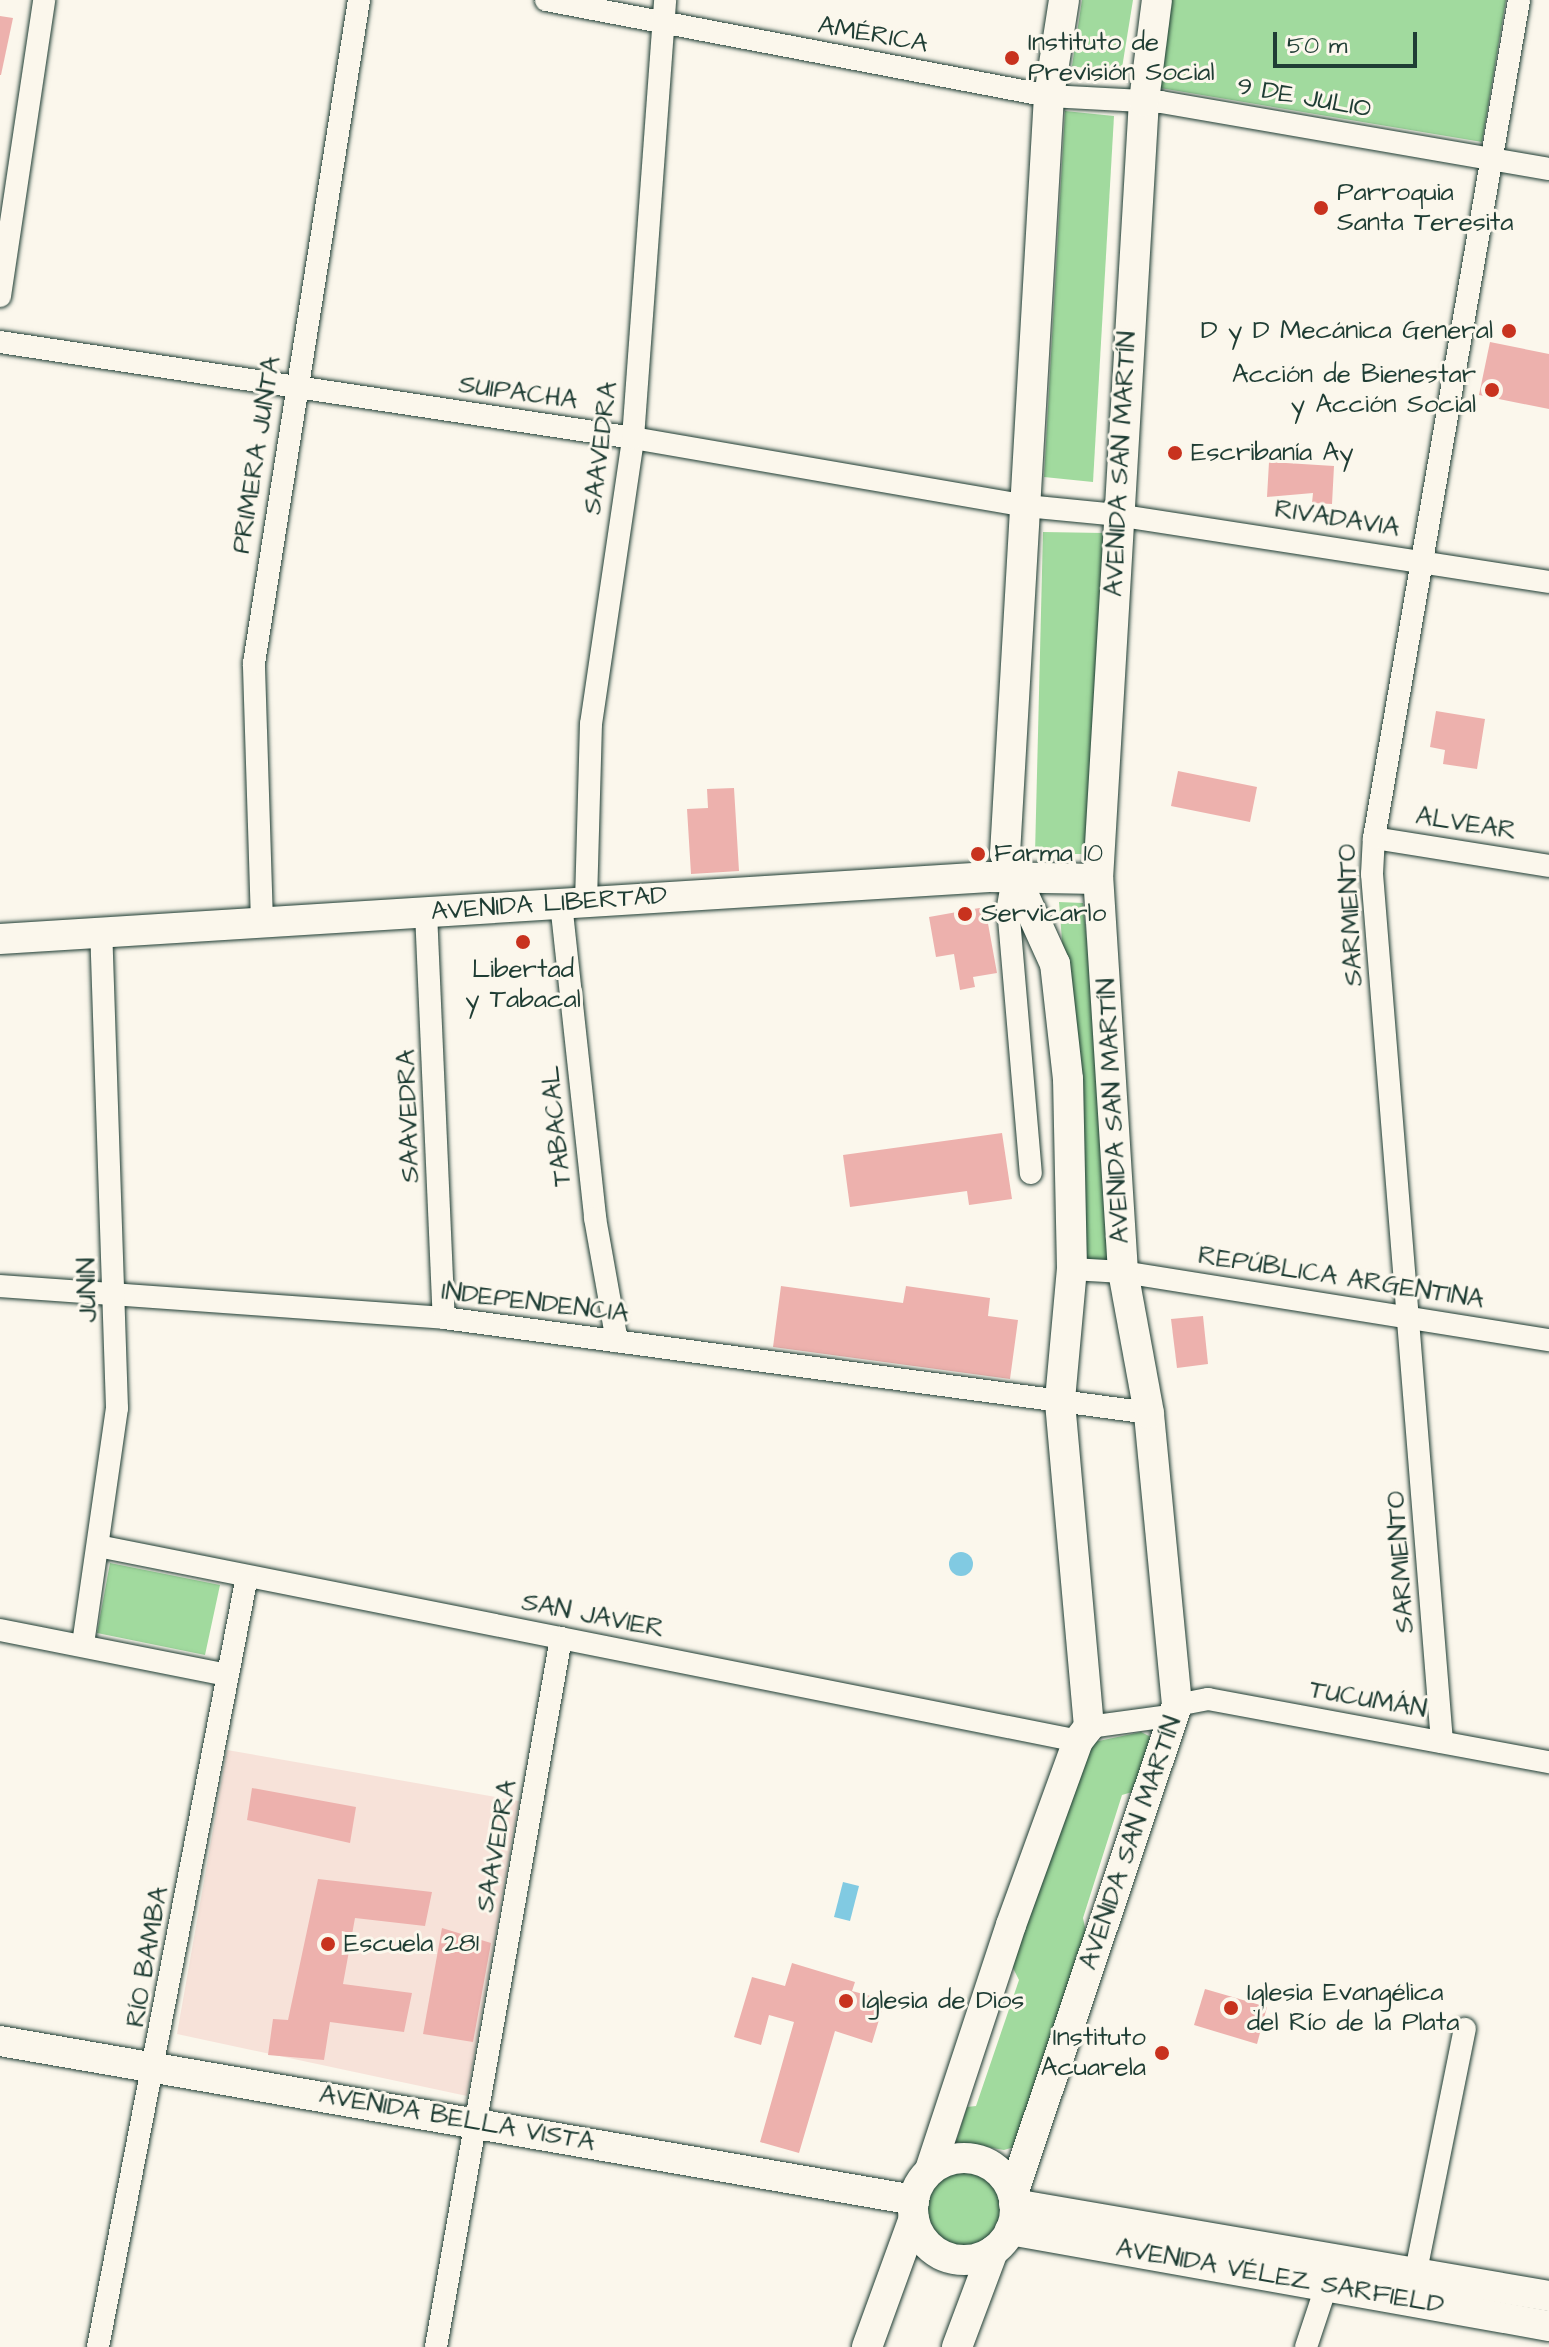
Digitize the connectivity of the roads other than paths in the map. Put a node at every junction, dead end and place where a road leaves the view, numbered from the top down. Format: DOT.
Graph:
graph roads {
  1 [pos="44,0"];
  2 [pos="359,0"];
  3 [pos="546,0"];
  4 [pos="665,0"];
  5 [pos="1064,0"];
  6 [pos="1157,0"];
  7 [pos="1519,0"];
  8 [pos="662,25"];
  9 [pos="1049,96"];
  10 [pos="1144,101"];
  11 [pos="1491,158"];
  12 [pos="1549,169"];
  13 [pos="0,296"];
  14 [pos="0,342"];
  15 [pos="294,388"];
  16 [pos="633,438"];
  17 [pos="1026,506"];
  18 [pos="1117,515"];
  19 [pos="1423,560"];
  20 [pos="1549,582"];
  21 [pos="1374,838"];
  22 [pos="1549,866"];
  23 [pos="1013,878"];
  24 [pos="1098,879"];
  25 [pos="574,903"];
  26 [pos="426,912"];
  27 [pos="262,922"];
  28 [pos="101,933"];
  29 [pos="0,939"];
  30 [pos="1031,1173"];
  31 [pos="1072,1269"];
  32 [pos="1123,1272"];
  33 [pos="0,1286"];
  34 [pos="117,1297"];
  35 [pos="444,1318"];
  36 [pos="1411,1318"];
  37 [pos="1549,1340"];
  38 [pos="617,1341"];
  39 [pos="1060,1400"];
  40 [pos="1149,1413"];
  41 [pos="98,1546"];
  42 [pos="247,1576"];
  43 [pos="0,1630"];
  44 [pos="561,1638"];
  45 [pos="83,1644"];
  46 [pos="227,1675"];
  47 [pos="1176,1710"];
  48 [pos="1083,1734"];
  49 [pos="1442,1742"];
  50 [pos="1549,1762"];
  51 [pos="1465,2029"];
  52 [pos="0,2041"];
  53 [pos="156,2070"];
  54 [pos="478,2121"];
  55 [pos="930,2170"];
  56 [pos="914,2209"];
  57 [pos="1007,2220"];
  58 [pos="1331,2271"];
  59 [pos="1416,2271"];
  60 [pos="1549,2296"];
  61 [pos="1549,2326"];
  62 [pos="98,2347"];
  63 [pos="436,2347"];
  64 [pos="867,2347"];
  65 [pos="957,2347"];
  66 [pos="1306,2347"];
  1 -- 13 [label="street"];
  2 -- 15 [label="street, PRIMERA JUNTA"];
  3 -- 8 [label="street, AMÉRICA"];
  4 -- 8 [label="street, SAAVEDRA"];
  5 -- 9 [label="main road, AVENIDA SAN MARTÍN"];
  6 -- 10 [label="main road, AVENIDA SAN MARTÍN"];
  7 -- 11 [label="street, SARMIENTO"];
  8 -- 9 [label="street, AMÉRICA"];
  8 -- 16 [label="street, SAAVEDRA"];
  9 -- 10 [label="street, 9 DE JULIO"];
  9 -- 17 [label="main road, AVENIDA SAN MARTÍN"];
  10 -- 11 [label="street, 9 DE JULIO"];
  10 -- 18 [label="main road, AVENIDA SAN MARTÍN"];
  11 -- 12 [label="street, 9 DE JULIO"];
  11 -- 19 [label="street, SARMIENTO"];
  14 -- 15 [label="street, SUIPACHA"];
  15 -- 16 [label="street, SUIPACHA"];
  15 -- 27 [label="street, PRIMERA JUNTA"];
  16 -- 17 [label="street, SUIPACHA"];
  16 -- 25 [label="street, SAAVEDRA"];
  17 -- 18 [label="street, RIVADAVIA"];
  17 -- 23 [label="main road, AVENIDA SAN MARTÍN"];
  18 -- 19 [label="street, RIVADAVIA"];
  18 -- 24 [label="main road, AVENIDA SAN MARTÍN"];
  19 -- 20 [label="street, RIVADAVIA"];
  19 -- 21 [label="street, SARMIENTO"];
  21 -- 22 [label="street, ALVEAR"];
  21 -- 36 [label="street, SARMIENTO"];
  23 -- 24 [label="main road, AVENIDA LIBERTAD"];
  23 -- 25 [label="main road, AVENIDA LIBERTAD"];
  23 -- 30 [label="street"];
  23 -- 31 [label="main road, AVENIDA SAN MARTÍN"];
  24 -- 32 [label="main road, AVENIDA SAN MARTÍN"];
  25 -- 26 [label="main road, AVENIDA LIBERTAD"];
  25 -- 38 [label="street, TABACAL"];
  26 -- 27 [label="main road, AVENIDA LIBERTAD"];
  26 -- 35 [label="street, SAAVEDRA"];
  27 -- 28 [label="main road, AVENIDA LIBERTAD"];
  28 -- 29 [label="main road, AVENIDA LIBERTAD"];
  28 -- 34 [label="street, JUNIN"];
  31 -- 32 [label="street, REPÚBLICA ARGENTINA"];
  31 -- 39 [label="main road, AVENIDA SAN MARTÍN"];
  32 -- 36 [label="street, REPÚBLICA ARGENTINA"];
  32 -- 40 [label="main road, AVENIDA SAN MARTÍN"];
  33 -- 34 [label="street, INDEPENDENCIA"];
  34 -- 35 [label="street, INDEPENDENCIA"];
  34 -- 41 [label="street, JUNIN"];
  35 -- 38 [label="street, INDEPENDENCIA"];
  36 -- 37 [label="street, REPÚBLICA ARGENTINA"];
  36 -- 49 [label="street, SARMIENTO"];
  38 -- 39 [label="street, INDEPENDENCIA"];
  39 -- 40 [label="street, INDEPENDENCIA"];
  39 -- 48 [label="main road, AVENIDA SAN MARTÍN"];
  40 -- 47 [label="main road, AVENIDA SAN MARTÍN"];
  41 -- 42 [label="street, SAN JAVIER"];
  41 -- 45 [label="street, JUNIN"];
  42 -- 44 [label="street, SAN JAVIER"];
  42 -- 46 [label="street, RÍO BAMBA"];
  43 -- 45 [label="street"];
  44 -- 48 [label="street, SAN JAVIER"];
  44 -- 54 [label="street, SAAVEDRA"];
  45 -- 46 [label="street"];
  46 -- 53 [label="street, RÍO BAMBA"];
  47 -- 48 [label="street, SAN JAVIER"];
  47 -- 49 [label="street, TUCUMÁN"];
  47 -- 57 [label="main road, AVENIDA SAN MARTÍN"];
  48 -- 55 [label="main road, AVENIDA SAN MARTÍN"];
  49 -- 50 [label="street, TUCUMÁN"];
  51 -- 59 [label="street"];
  52 -- 53 [label="main road, AVENIDA BELLA VISTA"];
  53 -- 54 [label="main road, AVENIDA BELLA VISTA"];
  53 -- 62 [label="street, RÍO BAMBA"];
  54 -- 56 [label="main road, AVENIDA BELLA VISTA"];
  54 -- 63 [label="street, SAAVEDRA"];
  55 -- 56 [label="main road"];
  55 -- 57 [label="main road"];
  56 -- 57 [label="main road"];
  56 -- 64 [label="main road"];
  57 -- 58 [label="main road, AVENIDA VÉLEZ SARFIELD"];
  57 -- 65 [label="main road, AVENIDA SAN MARTÍN"];
  58 -- 59 [label="main road, AVENIDA VÉLEZ SARFIELD"];
  58 -- 61 [label="main road, AVENIDA VÉLEZ SARFIELD"];
  58 -- 66 [label="street"];
  59 -- 60 [label="main road, AVENIDA VÉLEZ SARFIELD"];
}
